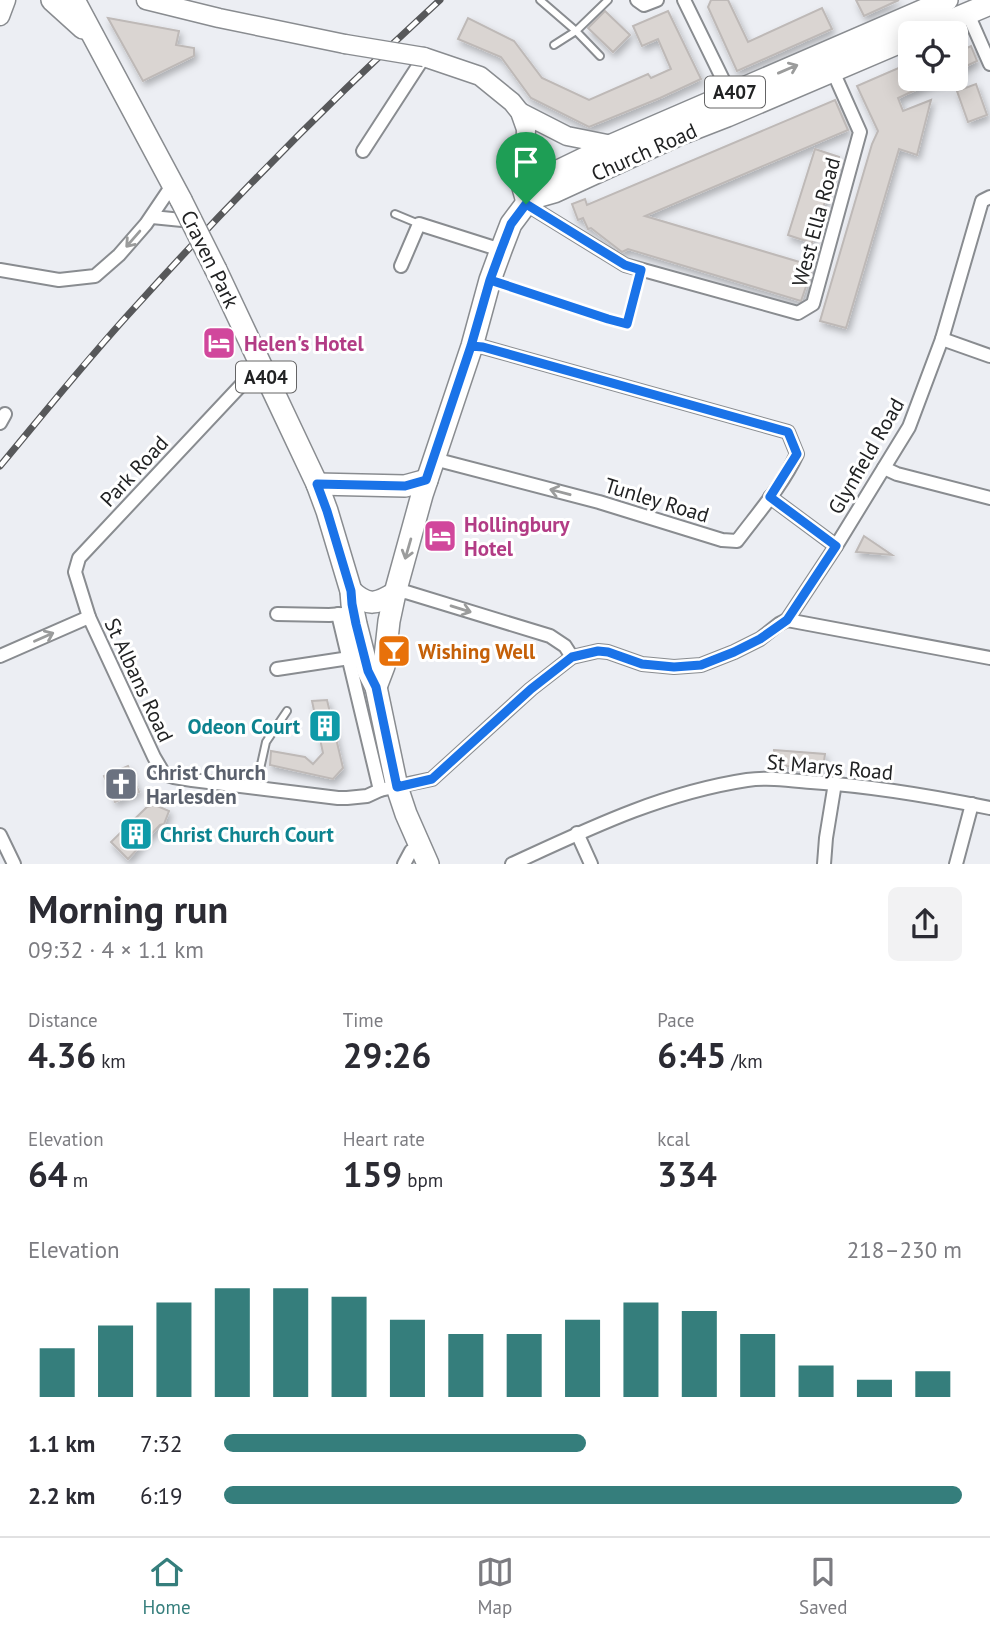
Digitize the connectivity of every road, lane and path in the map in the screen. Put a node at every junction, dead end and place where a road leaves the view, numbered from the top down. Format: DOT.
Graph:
graph roads {
  1 [pos="6,0"];
  2 [pos="52,0"];
  3 [pos="74,0"];
  4 [pos="150,0"];
  5 [pos="540,0"];
  6 [pos="608,0"];
  7 [pos="637,0"];
  8 [pos="657,0"];
  9 [pos="684,0"];
  10 [pos="947,0"];
  11 [pos="990,4"];
  12 [pos="968,14"];
  13 [pos="0,16"];
  14 [pos="951,21"];
  15 [pos="576,31"];
  16 [pos="94,39"];
  17 [pos="898,42"];
  18 [pos="554,45"];
  19 [pos="600,56"];
  20 [pos="424,57"];
  21 [pos="988,60"];
  22 [pos="828,62"];
  23 [pos="730,94"];
  24 [pos="520,113"];
  25 [pos="612,145"];
  26 [pos="363,151"];
  27 [pos="177,192"];
  28 [pos="990,197"];
  29 [pos="529,201"];
  30 [pos="394,214"];
  31 [pos="152,216"];
  32 [pos="192,221"];
  33 [pos="419,224"];
  34 [pos="501,250"];
  35 [pos="401,265"];
  36 [pos="0,270"];
  37 [pos="641,270"];
  38 [pos="490,280"];
  39 [pos="942,339"];
  40 [pos="471,346"];
  41 [pos="990,356"];
  42 [pos="260,365"];
  43 [pos="434,459"];
  44 [pos="884,468"];
  45 [pos="426,480"];
  46 [pos="317,484"];
  47 [pos="347,485"];
  48 [pos="405,486"];
  49 [pos="770,497"];
  50 [pos="990,498"];
  51 [pos="420,505"];
  52 [pos="327,511"];
  53 [pos="836,546"];
  54 [pos="396,593"];
  55 [pos="348,606"];
  56 [pos="277,614"];
  57 [pos="89,617"];
  58 [pos="787,620"];
  59 [pos="0,656"];
  60 [pos="356,657"];
  61 [pos="572,657"];
  62 [pos="990,658"];
  63 [pos="276,669"];
  64 [pos="376,687"];
  65 [pos="287,711"];
  66 [pos="835,783"];
  67 [pos="256,787"];
  68 [pos="389,788"];
  69 [pos="972,804"];
  70 [pos="990,808"];
  71 [pos="577,833"];
  72 [pos="0,835"];
  73 [pos="424,855"];
  74 [pos="13,864"];
  75 [pos="404,864"];
  76 [pos="512,864"];
  77 [pos="591,864"];
  78 [pos="824,864"];
  79 [pos="956,864"];
  1 -- 13 [label="street"];
  2 -- 16 [label="main road, Craven Park / A404"];
  3 -- 16 [label="main road, Craven Park / A404"];
  4 -- 20 [label="street, bridge"];
  5 -- 15 [label="lane"];
  6 -- 15 [label="lane"];
  7 -- 8 [label="street"];
  9 -- 23 [label="street"];
  10 -- 22 [label="main road, Church Road / A407"];
  11 -- 12 [label="main road"];
  12 -- 14 [label="main road"];
  12 -- 21 [label="street"];
  15 -- 18 [label="lane"];
  15 -- 19 [label="lane"];
  16 -- 27 [label="main road, Craven Park / A404"];
  17 -- 22 [label="main road, Church Road / A407"];
  20 -- 24 [label="street"];
  20 -- 26 [label="street"];
  23 -- 22 [label="main road, Church Road / A407, one-way"];
  22 -- 29 [label="main road, Church Road / A407"];
  22 -- 37 [label="street, West Ella Road"];
  23 -- 25 [label="main road, Church Road / A407"];
  24 -- 25 [label="street"];
  24 -- 29 [label="street"];
  25 -- 29 [label="main road, Church Road / A407"];
  27 -- 31 [label="street"];
  27 -- 32 [label="main road, Craven Park / A404, bridge"];
  28 -- 39 [label="street, Glynfield Road"];
  29 -- 34 [label="main road, A407"];
  29 -- 37 [label="street, West Ella Road"];
  30 -- 33 [label="lane"];
  31 -- 32 [label="street"];
  31 -- 36 [label="street, one-way"];
  32 -- 42 [label="main road, Craven Park / A404, bridge"];
  33 -- 34 [label="street"];
  33 -- 35 [label="street"];
  34 -- 38 [label="main road, A407"];
  37 -- 38 [label="lane"];
  38 -- 40 [label="main road, A407"];
  39 -- 41 [label="street"];
  39 -- 44 [label="street, Glynfield Road"];
  40 -- 43 [label="main road, A407"];
  40 -- 49 [label="street"];
  42 -- 46 [label="main road, Craven Park / A404"];
  42 -- 57 [label="street, Park Road"];
  43 -- 45 [label="main road, A407"];
  49 -- 43 [label="street, Tunley Road, one-way"];
  44 -- 50 [label="street"];
  44 -- 53 [label="street, Glynfield Road"];
  45 -- 48 [label="main road"];
  45 -- 51 [label="main road, A407"];
  46 -- 47 [label="main road"];
  46 -- 52 [label="main road, Craven Park / A404"];
  47 -- 48 [label="main road"];
  47 -- 52 [label="main road"];
  48 -- 51 [label="main road"];
  49 -- 53 [label="street"];
  51 -- 54 [label="main road, A404, one-way"];
  52 -- 55 [label="main road, Craven Park / A404"];
  53 -- 58 [label="street, Glynfield Road"];
  54 -- 55 [label="main road"];
  54 -- 61 [label="street, one-way"];
  54 -- 64 [label="main road, A404"];
  55 -- 56 [label="street"];
  55 -- 60 [label="main road, A404"];
  59 -- 57 [label="street, one-way"];
  57 -- 67 [label="street, St Albans Road"];
  58 -- 61 [label="street"];
  58 -- 62 [label="street"];
  60 -- 63 [label="street"];
  60 -- 64 [label="main road, A404"];
  60 -- 68 [label="street"];
  61 -- 68 [label="street, St Albans Road"];
  64 -- 68 [label="main road, A404"];
  65 -- 67 [label="lane"];
  66 -- 69 [label="street, St Marys Road"];
  66 -- 71 [label="street, St Marys Road"];
  66 -- 78 [label="street"];
  67 -- 68 [label="street, St Albans Road"];
  68 -- 73 [label="main road, A404"];
  69 -- 70 [label="street, St Marys Road"];
  69 -- 79 [label="street"];
  71 -- 76 [label="street, St Marys Road"];
  71 -- 77 [label="street"];
  72 -- 74 [label="street"];
  73 -- 75 [label="street"];
}
